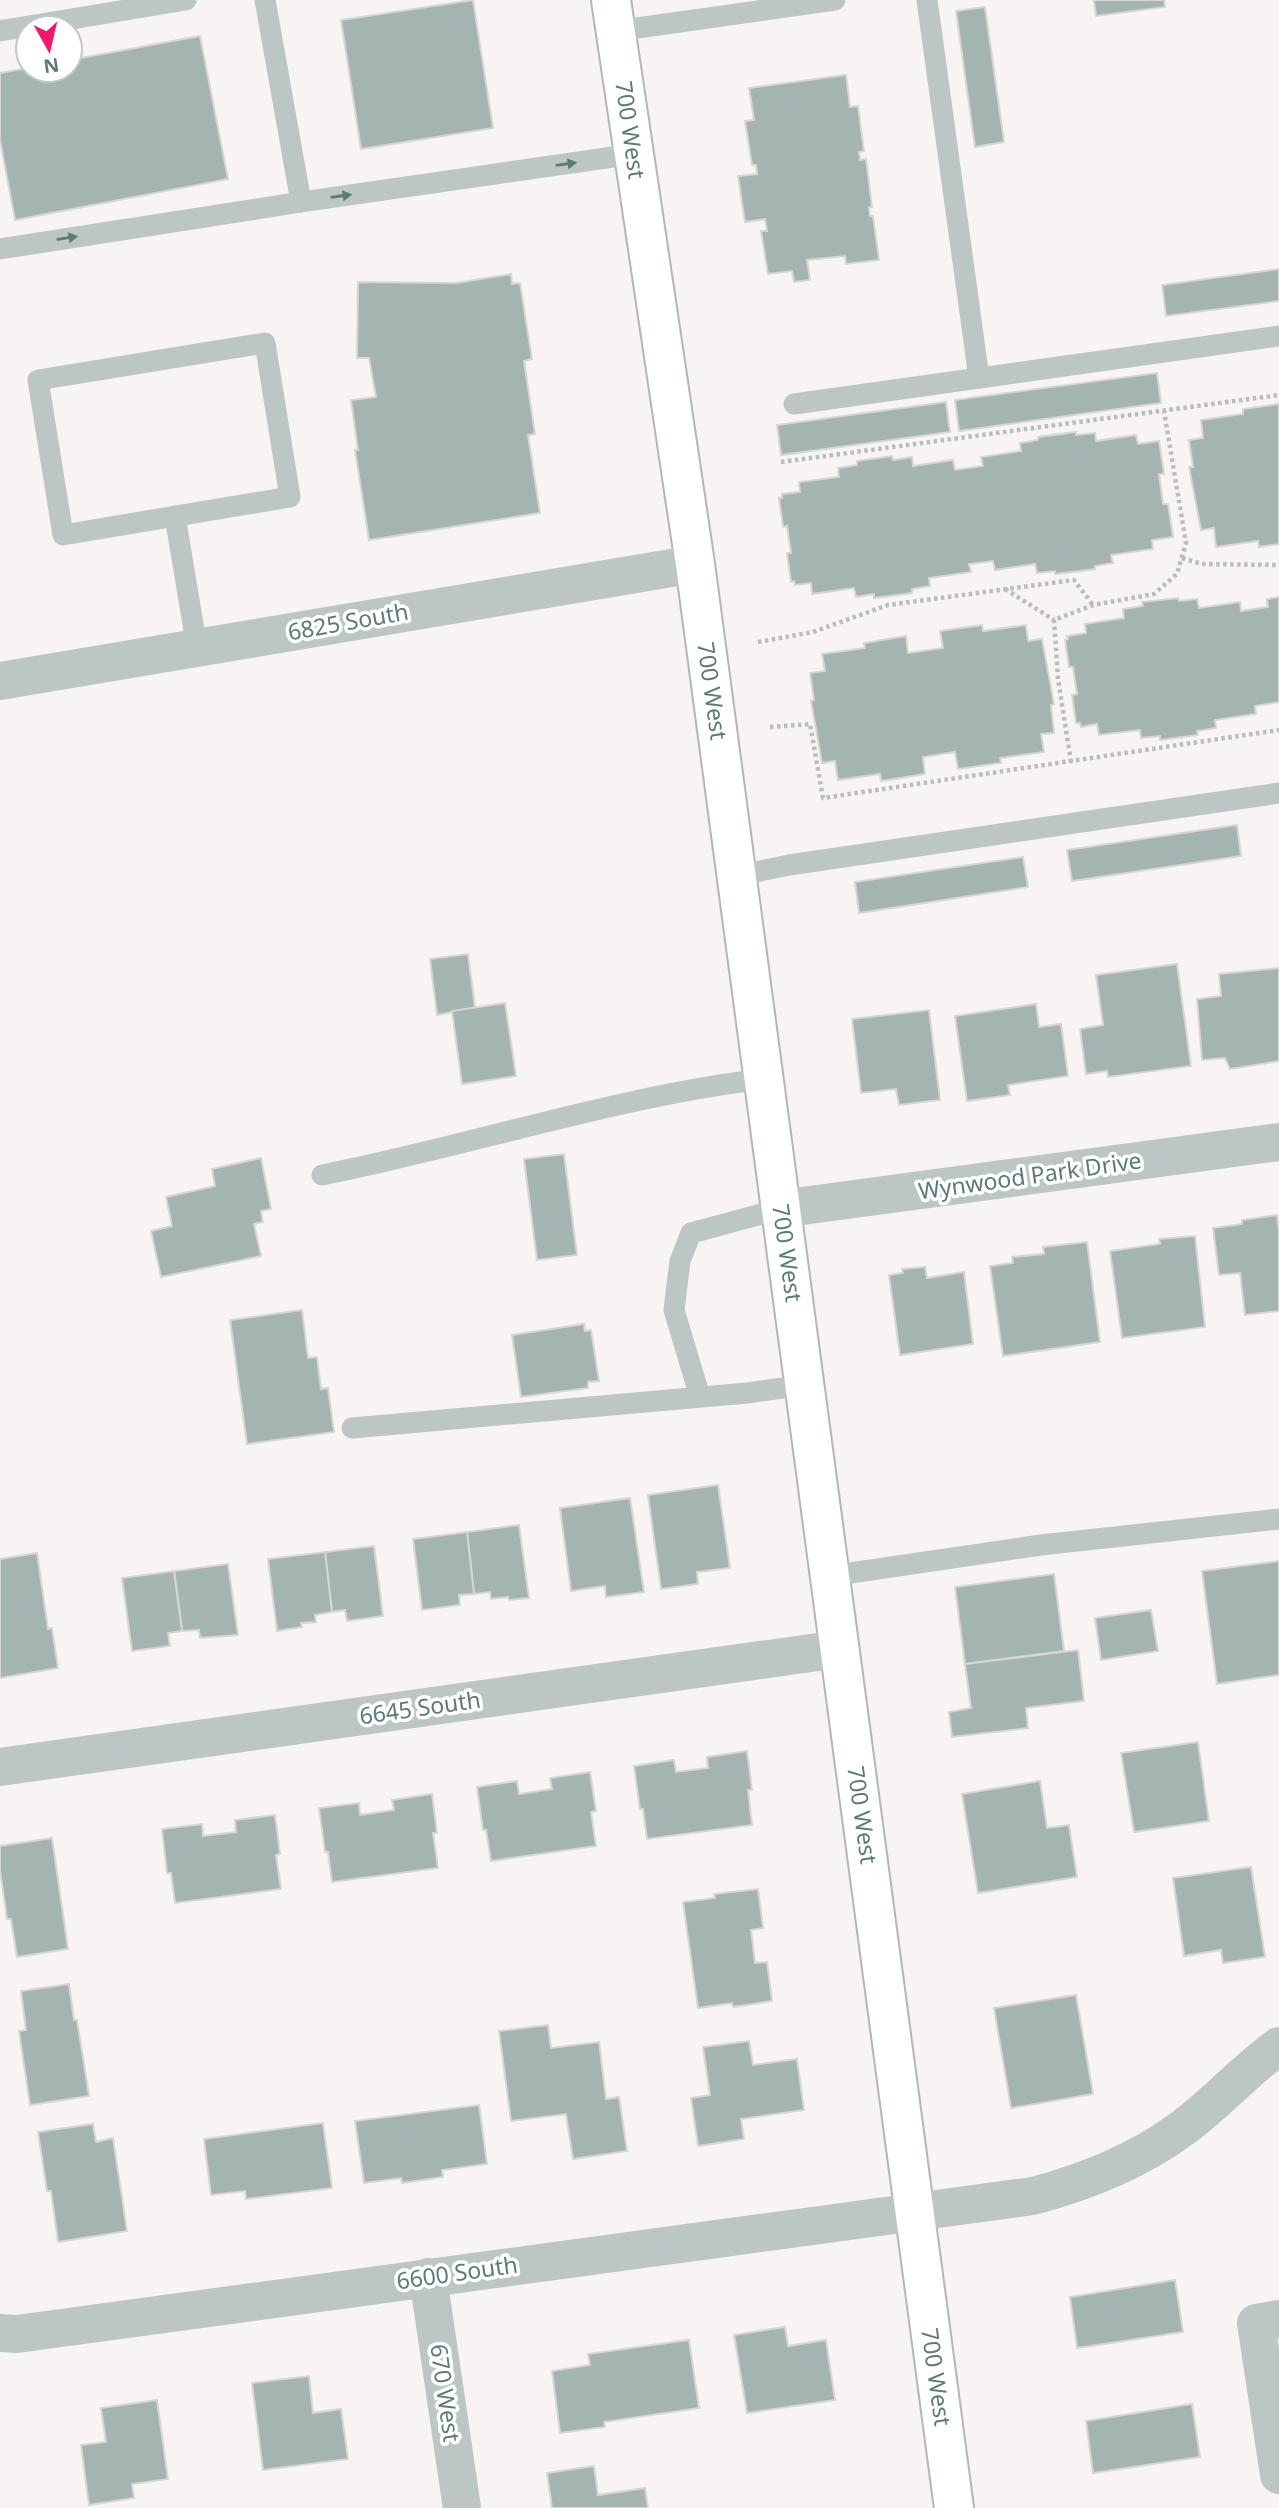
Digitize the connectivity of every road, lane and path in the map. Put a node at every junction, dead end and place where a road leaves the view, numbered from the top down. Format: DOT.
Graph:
graph roads {
  1 [pos="186,0"];
  2 [pos="265,0"];
  3 [pos="835,0"];
  4 [pos="927,0"];
  5 [pos="614,16"];
  6 [pos="0,31"];
  7 [pos="634,154"];
  8 [pos="301,202"];
  9 [pos="0,249"];
  10 [pos="1279,336"];
  11 [pos="979,378"];
  12 [pos="1279,395"];
  13 [pos="794,404"];
  14 [pos="1164,411"];
  15 [pos="781,462"];
  16 [pos="175,516"];
  17 [pos="1182,558"];
  18 [pos="695,564"];
  19 [pos="1279,565"];
  20 [pos="1004,588"];
  21 [pos="1093,605"];
  22 [pos="1055,620"];
  23 [pos="758,642"];
  24 [pos="197,648"];
  25 [pos="0,681"];
  26 [pos="770,727"];
  27 [pos="1279,730"];
  28 [pos="1071,762"];
  29 [pos="1279,793"];
  30 [pos="736,876"];
  31 [pos="763,1079"];
  32 [pos="1279,1142"];
  33 [pos="322,1175"];
  34 [pos="780,1209"];
  35 [pos="804,1385"];
  36 [pos="700,1397"];
  37 [pos="352,1428"];
  38 [pos="1279,1519"];
  39 [pos="830,1576"];
  40 [pos="839,1649"];
  41 [pos="0,1767"];
  42 [pos="1279,2046"];
  43 [pos="915,2212"];
  44 [pos="428,2277"];
  45 [pos="1267,2321"];
  46 [pos="0,2333"];
  47 [pos="1279,2475"];
  48 [pos="462,2508"];
  49 [pos="954,2508"];
  1 -- 6 [label="lane"];
  2 -- 8 [label="lane"];
  3 -- 5 [label="lane"];
  4 -- 11 [label="lane"];
  5 -- 7 [label="main road, 700 West"];
  8 -- 7 [label="lane, one-way"];
  7 -- 18 [label="main road, 700 West"];
  9 -- 8 [label="lane, one-way"];
  10 -- 11 [label="lane"];
  11 -- 13 [label="lane"];
  12 -- 14 [label="path"];
  14 -- 15 [label="path"];
  14 -- 17 [label="path"];
  16 -- 16 [label="lane"];
  16 -- 24 [label="lane"];
  17 -- 19 [label="path"];
  17 -- 21 [label="path"];
  18 -- 24 [label="street, 6825 South"];
  18 -- 30 [label="main road, 700 West"];
  20 -- 21 [label="path"];
  20 -- 22 [label="path"];
  20 -- 23 [label="path"];
  21 -- 22 [label="path"];
  22 -- 28 [label="path"];
  24 -- 25 [label="street, 6825 South"];
  26 -- 28 [label="path"];
  27 -- 28 [label="path"];
  29 -- 30 [label="lane"];
  30 -- 31 [label="main road, 700 West"];
  31 -- 33 [label="lane"];
  31 -- 34 [label="main road, 700 West"];
  32 -- 34 [label="street, Wynwood Park Drive"];
  34 -- 35 [label="main road, 700 West"];
  34 -- 36 [label="lane"];
  35 -- 36 [label="lane"];
  35 -- 39 [label="main road, 700 West"];
  36 -- 37 [label="lane"];
  38 -- 39 [label="lane"];
  39 -- 40 [label="main road, 700 West"];
  40 -- 41 [label="street, 6645 South"];
  40 -- 43 [label="main road, 700 West"];
  42 -- 43 [label="street, 6600 South"];
  43 -- 44 [label="street, 6600 South"];
  43 -- 49 [label="main road, 700 West"];
  44 -- 46 [label="street, 6600 South"];
  44 -- 48 [label="street, 670 West"];
  45 -- 47 [label="street"];
}
